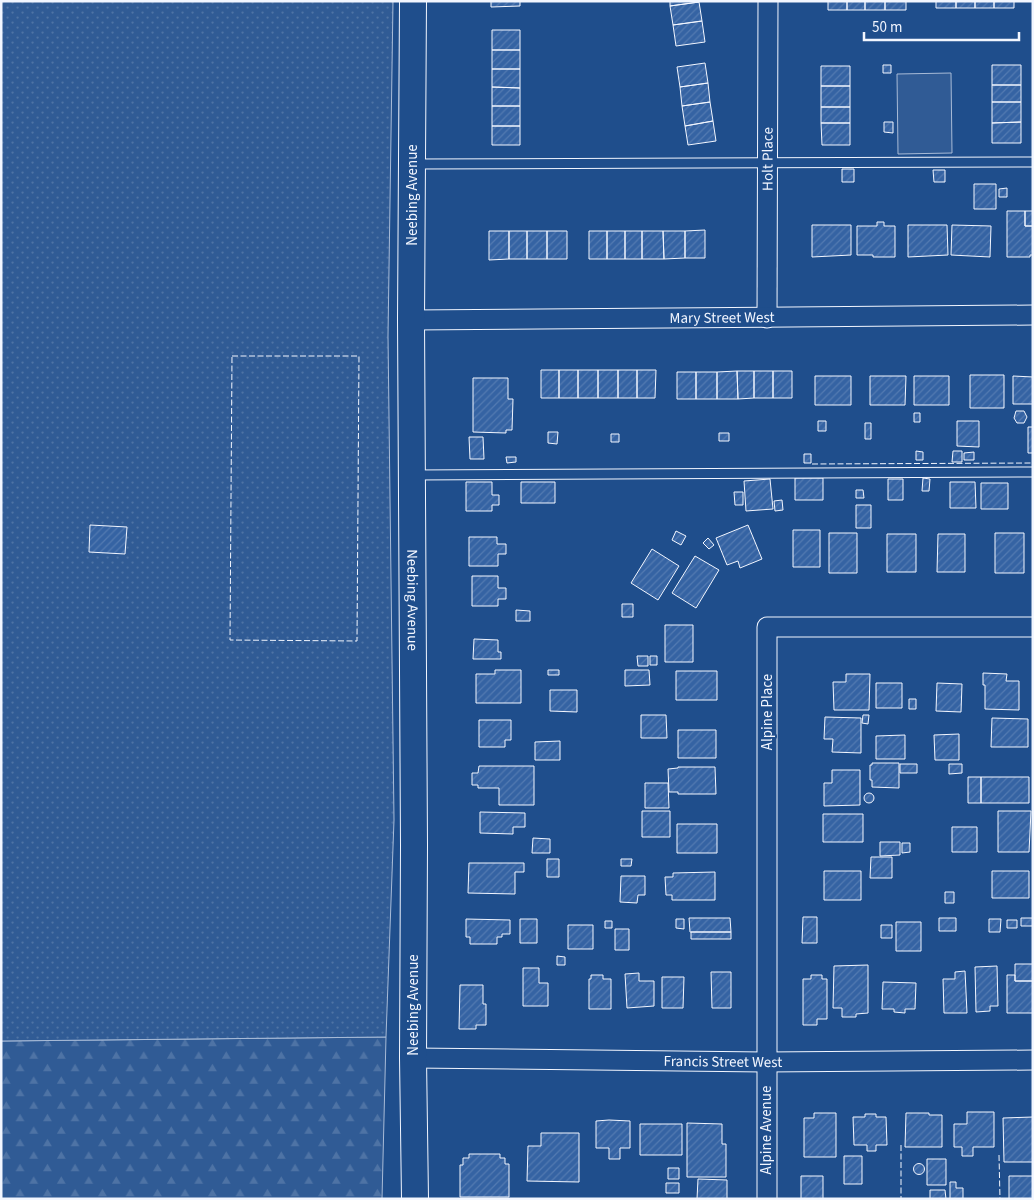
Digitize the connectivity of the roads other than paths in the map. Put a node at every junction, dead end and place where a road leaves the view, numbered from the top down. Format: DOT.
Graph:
graph roads {
  1 [pos="413,1"];
  2 [pos="768,1"];
  3 [pos="768,162"];
  4 [pos="1033,162"];
  5 [pos="412,164"];
  6 [pos="1033,315"];
  7 [pos="767,318"];
  8 [pos="412,320"];
  9 [pos="1033,472"];
  10 [pos="412,475"];
  11 [pos="1033,627"];
  12 [pos="413,1058"];
  13 [pos="1033,1060"];
  14 [pos="766,1062"];
  15 [pos="415,1199"];
  16 [pos="767,1199"];
  1 -- 5 [label="main road, Neebing Avenue"];
  2 -- 3 [label="street, Holt Place"];
  3 -- 4 [label="lane"];
  3 -- 5 [label="lane"];
  3 -- 7 [label="street, Holt Place"];
  5 -- 8 [label="main road, Neebing Avenue"];
  6 -- 7 [label="street, Mary Street West"];
  7 -- 8 [label="street, Mary Street West"];
  8 -- 10 [label="main road, Neebing Avenue"];
  9 -- 10 [label="lane"];
  10 -- 12 [label="main road, Neebing Avenue"];
  11 -- 14 [label="street, Alpine Place"];
  12 -- 14 [label="street, Francis Street West"];
  12 -- 15 [label="main road, Neebing Avenue"];
  13 -- 14 [label="street, Francis Street West"];
  14 -- 16 [label="street, Alpine Avenue"];
}
